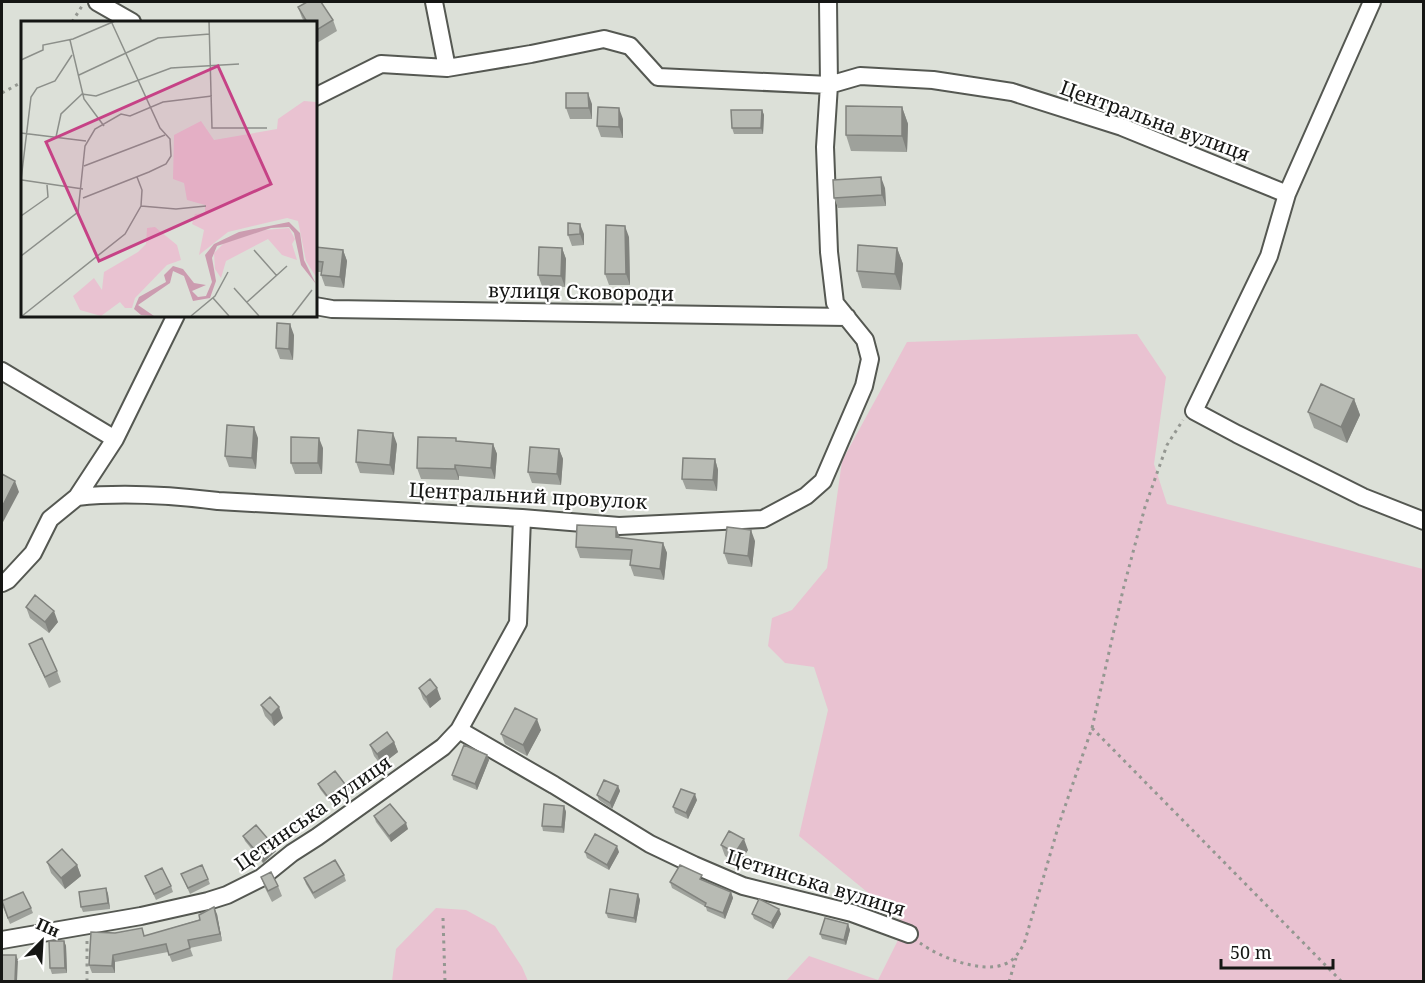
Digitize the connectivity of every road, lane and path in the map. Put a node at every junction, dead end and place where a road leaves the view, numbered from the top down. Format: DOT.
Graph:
graph roads {
  1 [pos="85,2"];
  2 [pos="98,2"];
  3 [pos="434,2"];
  4 [pos="828,2"];
  5 [pos="1371,2"];
  6 [pos="73,21"];
  7 [pos="130,21"];
  8 [pos="447,68"];
  9 [pos="21,83"];
  10 [pos="829,85"];
  11 [pos="2,93"];
  12 [pos="316,96"];
  13 [pos="1287,194"];
  14 [pos="316,306"];
  15 [pos="176,316"];
  16 [pos="847,317"];
  17 [pos="2,371"];
  18 [pos="1194,411"];
  19 [pos="115,439"];
  20 [pos="77,497"];
  21 [pos="522,518"];
  22 [pos="1424,521"];
  23 [pos="2,583"];
  24 [pos="1092,728"];
  25 [pos="459,730"];
  26 [pos="443,918"];
  27 [pos="86,927"];
  28 [pos="909,934"];
  29 [pos="2,940"];
  30 [pos="1016,957"];
  31 [pos="87,981"];
  32 [pos="445,981"];
  33 [pos="1009,981"];
  34 [pos="1341,981"];
  1 -- 6 [label="path"];
  2 -- 7 [label="street"];
  3 -- 8 [label="street"];
  4 -- 10 [label="street, Центральний провулок"];
  5 -- 13 [label="street"];
  8 -- 10 [label="street, Центральна вулиця"];
  8 -- 12 [label="street, Центральна вулиця"];
  9 -- 11 [label="path"];
  10 -- 13 [label="street, Центральна вулиця"];
  10 -- 16 [label="street, Центральний провулок"];
  13 -- 18 [label="street"];
  14 -- 16 [label="street, вулиця Сковороди"];
  15 -- 19 [label="street"];
  16 -- 21 [label="street, Центральний провулок"];
  17 -- 19 [label="street"];
  18 -- 22 [label="street"];
  18 -- 24 [label="path"];
  19 -- 20 [label="street"];
  20 -- 21 [label="street, Центральний провулок"];
  20 -- 23 [label="street"];
  21 -- 25 [label="street, Цетинська вулиця"];
  24 -- 30 [label="path"];
  24 -- 34 [label="path"];
  25 -- 27 [label="street, Цетинська вулиця"];
  25 -- 28 [label="street, Цетинська вулиця"];
  26 -- 32 [label="path"];
  27 -- 29 [label="street, Цетинська вулиця"];
  27 -- 31 [label="path"];
  28 -- 30 [label="path"];
  30 -- 33 [label="path"];
}
